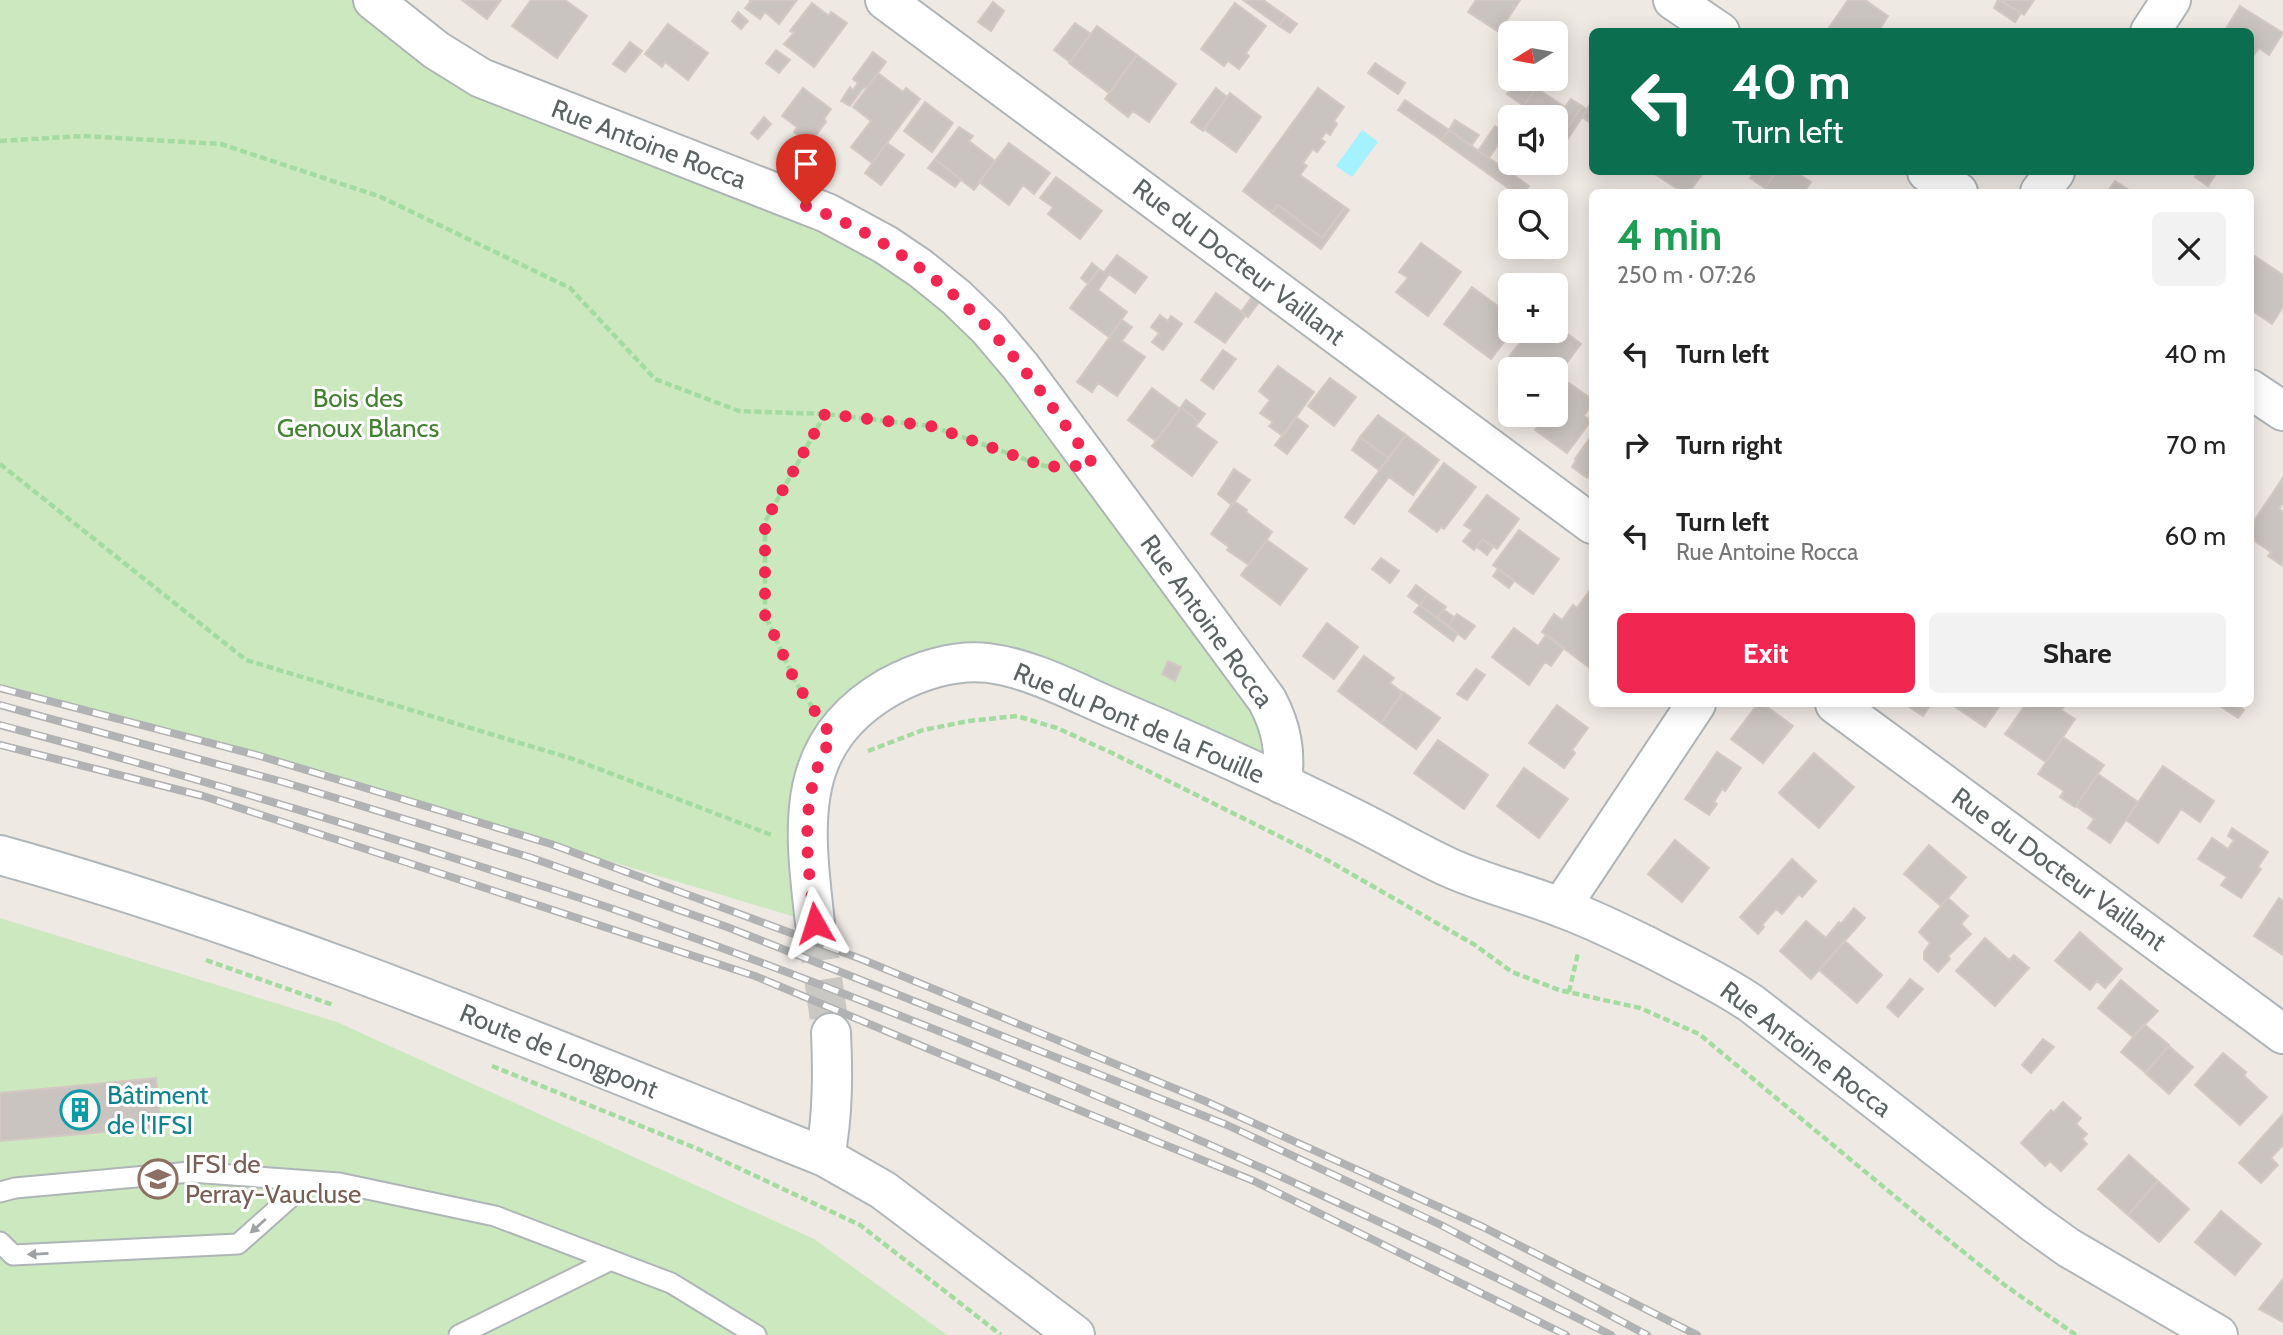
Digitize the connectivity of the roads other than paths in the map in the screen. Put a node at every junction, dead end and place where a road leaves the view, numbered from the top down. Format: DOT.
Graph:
graph roads {
  1 [pos="373,0"];
  2 [pos="885,0"];
  3 [pos="1673,0"];
  4 [pos="2171,0"];
  5 [pos="1714,28"];
  6 [pos="2153,28"];
  7 [pos="1932,175"];
  8 [pos="1953,189"];
  9 [pos="2254,392"];
  10 [pos="2283,411"];
  11 [pos="1589,522"];
  12 [pos="1694,707"];
  13 [pos="1839,707"];
  14 [pos="1282,784"];
  15 [pos="0,855"];
  16 [pos="1560,907"];
  17 [pos="815,923"];
  18 [pos="831,1033"];
  19 [pos="2283,1034"];
  20 [pos="825,1157"];
  21 [pos="309,1181"];
  22 [pos="0,1192"];
  23 [pos="0,1242"];
  24 [pos="611,1260"];
  25 [pos="459,1335"];
  26 [pos="756,1335"];
  27 [pos="1074,1335"];
  28 [pos="2218,1335"];
  1 -- 14 [label="street, Rue Antoine Rocca"];
  2 -- 11 [label="street, Rue du Docteur Vaillant"];
  3 -- 5 [label="street"];
  4 -- 6 [label="street"];
  7 -- 8 [label="street"];
  9 -- 10 [label="street"];
  12 -- 16 [label="street"];
  13 -- 19 [label="street, Rue du Docteur Vaillant"];
  14 -- 16 [label="street, Rue Antoine Rocca"];
  14 -- 17 [label="street, Rue du Pont de la Fouille"];
  15 -- 20 [label="street, Route de Longpont"];
  16 -- 28 [label="street, Rue Antoine Rocca"];
  18 -- 20 [label="street"];
  20 -- 27 [label="street, Route de Longpont"];
  21 -- 22 [label="lane"];
  21 -- 23 [label="lane, one-way"];
  21 -- 24 [label="lane"];
  24 -- 25 [label="lane"];
  24 -- 26 [label="lane"];
}
